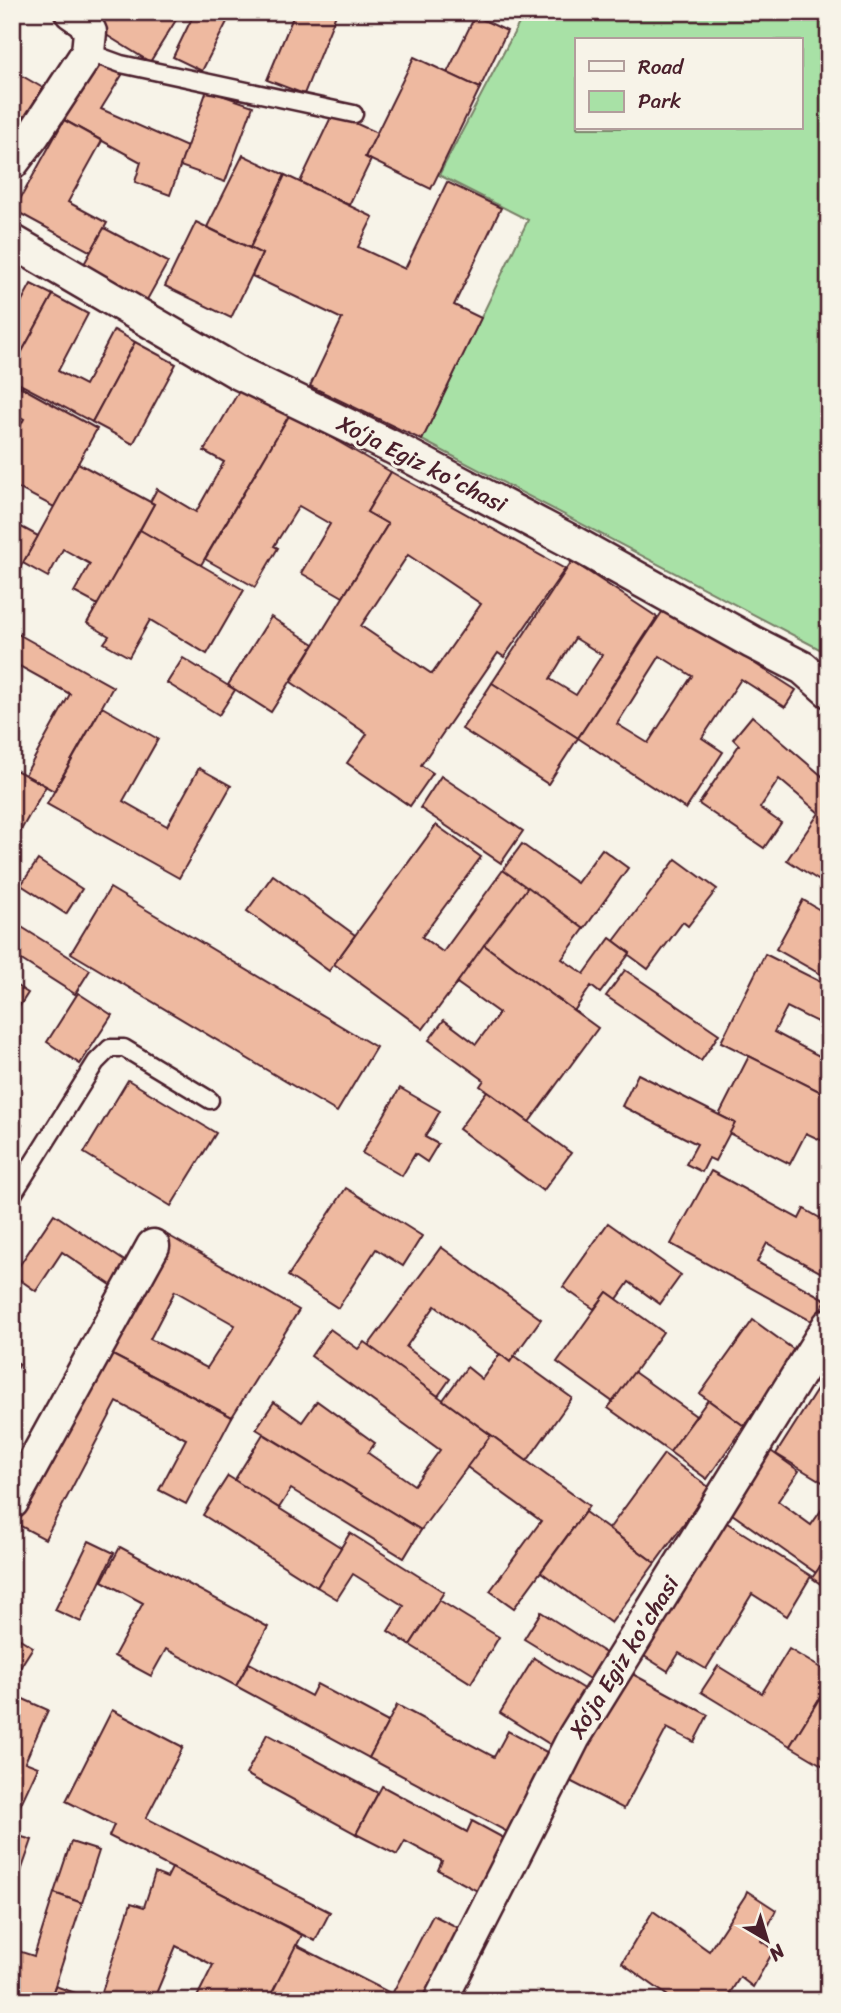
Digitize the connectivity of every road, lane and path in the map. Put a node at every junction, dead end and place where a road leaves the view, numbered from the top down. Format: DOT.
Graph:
graph roads {
  1 [pos="71,12"];
  2 [pos="88,52"];
  3 [pos="354,114"];
  4 [pos="12,163"];
  5 [pos="12,241"];
  6 [pos="829,691"];
  7 [pos="210,1100"];
  8 [pos="12,1196"];
  9 [pos="153,1246"];
  10 [pos="829,1325"];
  11 [pos="12,1502"];
  12 [pos="440,2001"];
  1 -- 2 [label="street"];
  2 -- 3 [label="lane"];
  2 -- 4 [label="street"];
  5 -- 6 [label="street, Xoʻja Egiz ko'chasi"];
  7 -- 8 [label="lane"];
  9 -- 11 [label="street"];
  10 -- 12 [label="street, Xoʻja Egiz ko'chasi"];
}
